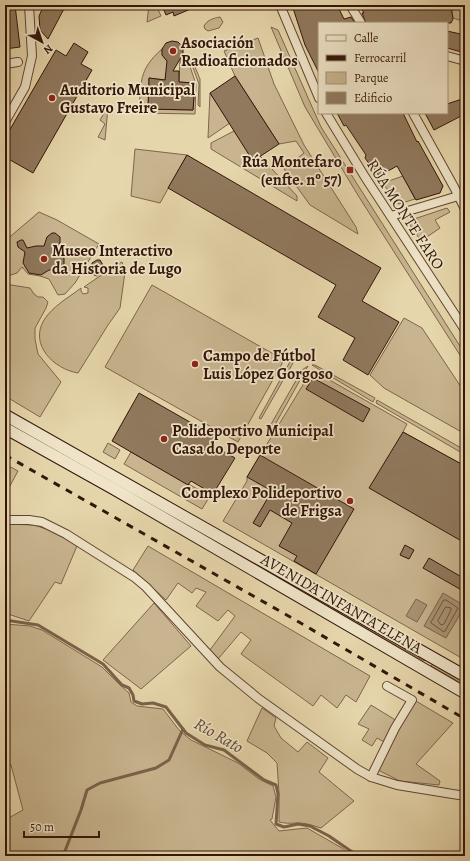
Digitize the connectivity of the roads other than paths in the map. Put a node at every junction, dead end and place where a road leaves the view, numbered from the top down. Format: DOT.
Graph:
graph roads {
  1 [pos="29,5"];
  2 [pos="280,5"];
  3 [pos="350,5"];
  4 [pos="360,22"];
  5 [pos="448,56"];
  6 [pos="465,60"];
  7 [pos="18,62"];
  8 [pos="5,64"];
  9 [pos="318,96"];
  10 [pos="327,114"];
  11 [pos="414,114"];
  12 [pos="5,122"];
  13 [pos="462,194"];
  14 [pos="465,209"];
  15 [pos="391,216"];
  16 [pos="465,330"];
  17 [pos="5,414"];
  18 [pos="5,428"];
  19 [pos="40,441"];
  20 [pos="5,520"];
  21 [pos="209,530"];
  22 [pos="203,541"];
  23 [pos="465,676"];
  24 [pos="387,686"];
  25 [pos="465,693"];
  26 [pos="370,778"];
  27 [pos="465,796"];
  1 -- 12 [label="street"];
  2 -- 9 [label="street"];
  3 -- 4 [label="street"];
  5 -- 6 [label="street"];
  7 -- 8 [label="street"];
  10 -- 15 [label="street, RÚA MONTE FARO"];
  11 -- 13 [label="street"];
  13 -- 14 [label="street"];
  13 -- 15 [label="street"];
  15 -- 16 [label="street, RÚA MONTE FARO"];
  17 -- 19 [label="street, AVENIDA INFANTA ELENA"];
  18 -- 19 [label="street, AVENIDA INFANTA ELENA"];
  19 -- 21 [label="street, AVENIDA INFANTA ELENA"];
  19 -- 22 [label="street, AVENIDA INFANTA ELENA"];
  20 -- 26 [label="street"];
  21 -- 22 [label="street"];
  21 -- 23 [label="street, AVENIDA INFANTA ELENA"];
  22 -- 25 [label="street, AVENIDA INFANTA ELENA"];
  24 -- 26 [label="street"];
  26 -- 27 [label="street"];
}
